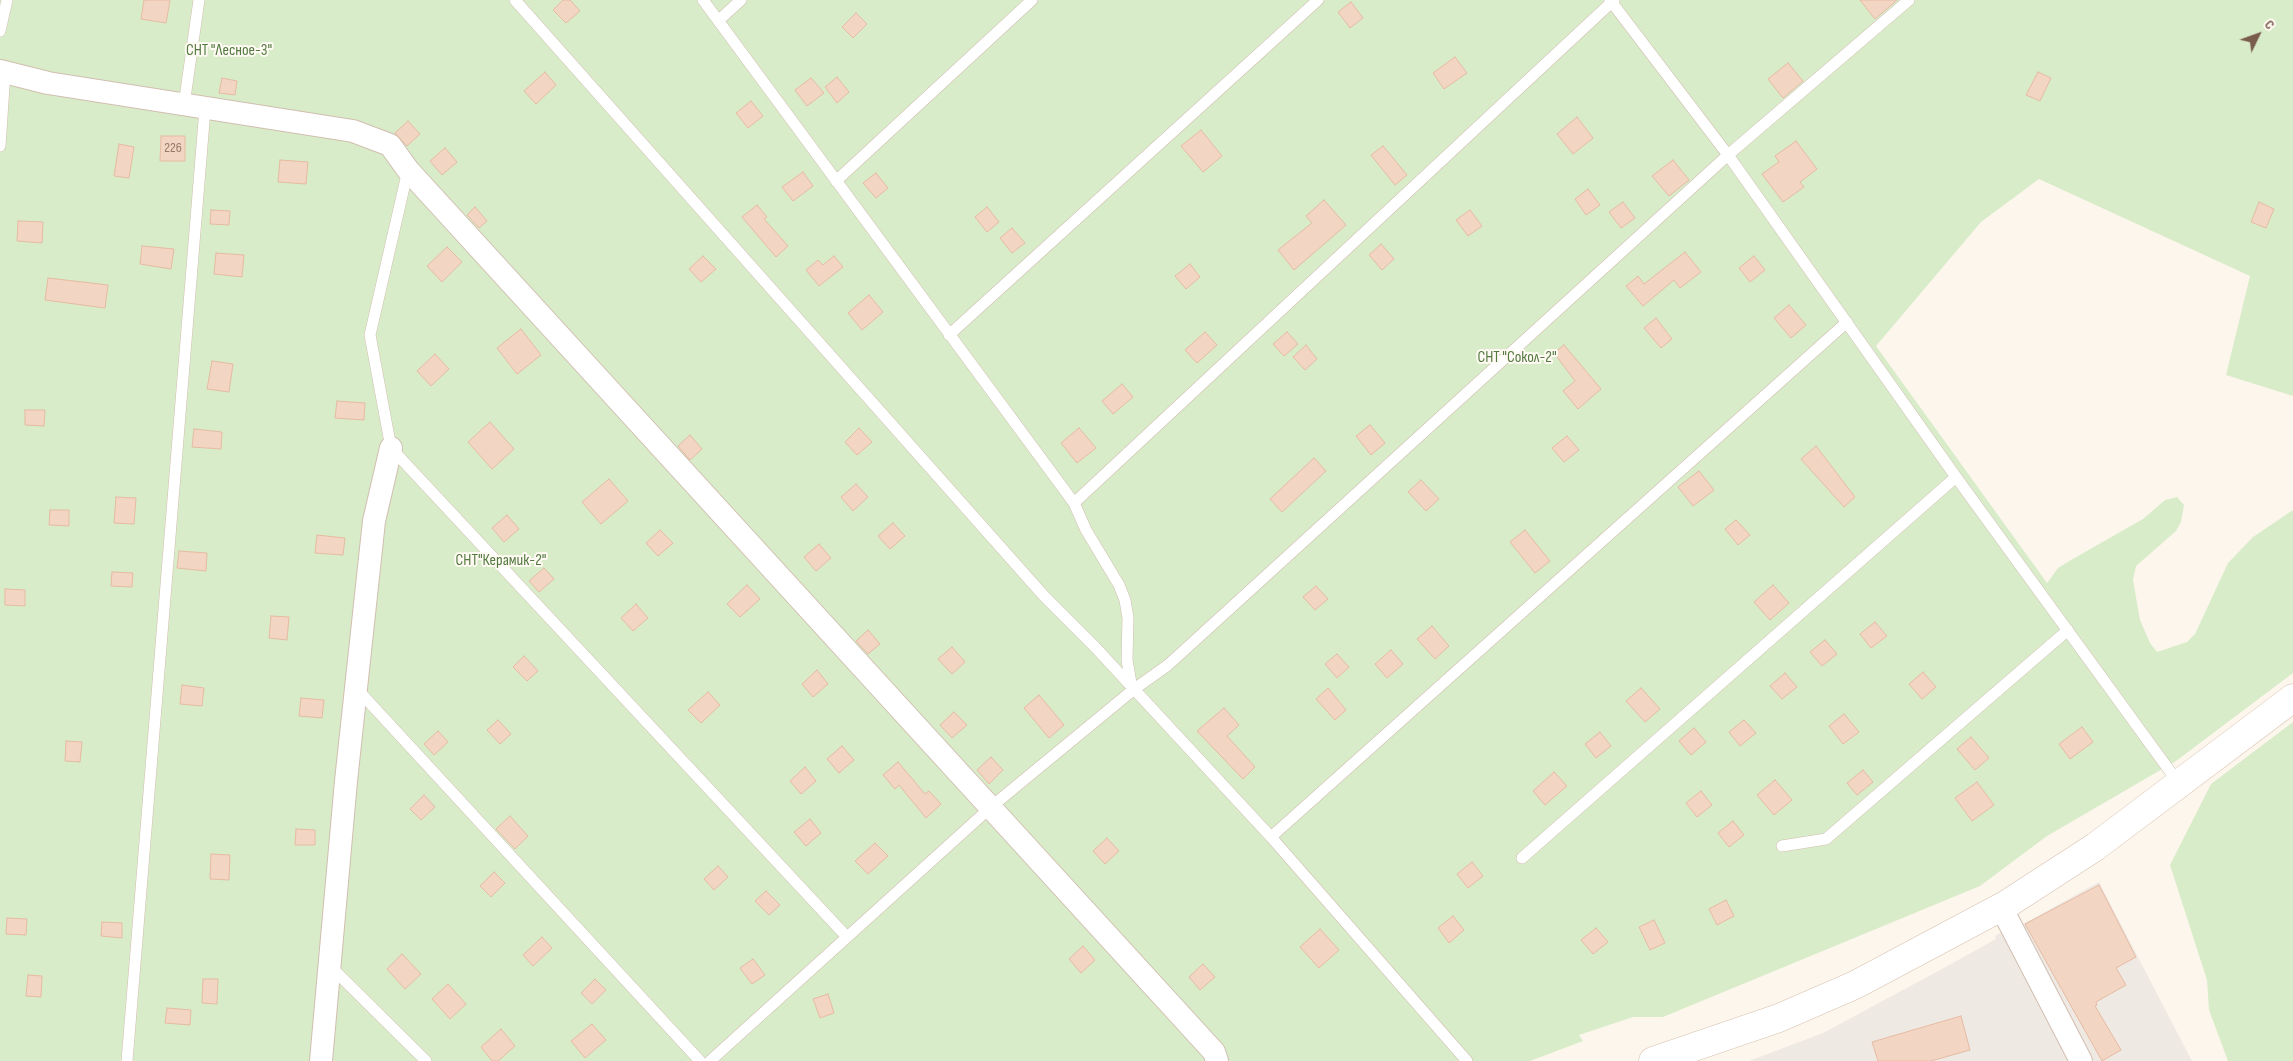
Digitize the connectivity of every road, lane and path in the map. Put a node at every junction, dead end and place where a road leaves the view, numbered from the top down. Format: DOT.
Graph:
graph roads {
  1 [pos="7,0"];
  2 [pos="198,0"];
  3 [pos="515,0"];
  4 [pos="703,0"];
  5 [pos="741,0"];
  6 [pos="1032,0"];
  7 [pos="1318,0"];
  8 [pos="1909,0"];
  9 [pos="1612,1"];
  10 [pos="719,20"];
  11 [pos="0,31"];
  12 [pos="3,71"];
  13 [pos="195,107"];
  14 [pos="0,146"];
  15 [pos="1728,155"];
  16 [pos="408,170"];
  17 [pos="836,180"];
  18 [pos="1847,322"];
  19 [pos="949,335"];
  20 [pos="391,448"];
  21 [pos="1956,477"];
  22 [pos="1074,503"];
  23 [pos="2068,630"];
  24 [pos="356,688"];
  25 [pos="1133,690"];
  26 [pos="2293,698"];
  27 [pos="2180,785"];
  28 [pos="991,807"];
  29 [pos="1271,837"];
  30 [pos="1782,846"];
  31 [pos="1522,858"];
  32 [pos="2001,907"];
  33 [pos="846,937"];
  34 [pos="330,966"];
  35 [pos="127,1061"];
  36 [pos="321,1061"];
  37 [pos="426,1061"];
  38 [pos="700,1061"];
  39 [pos="710,1061"];
  40 [pos="1217,1061"];
  41 [pos="1467,1061"];
  42 [pos="1653,1061"];
  43 [pos="2081,1061"];
  1 -- 11 [label="lane"];
  2 -- 13 [label="lane"];
  3 -- 25 [label="lane"];
  4 -- 10 [label="lane"];
  5 -- 10 [label="lane"];
  6 -- 17 [label="lane"];
  7 -- 19 [label="lane"];
  8 -- 15 [label="lane"];
  9 -- 15 [label="lane"];
  9 -- 22 [label="lane"];
  10 -- 17 [label="lane"];
  12 -- 13 [label="street"];
  12 -- 14 [label="lane"];
  13 -- 16 [label="street"];
  13 -- 35 [label="lane"];
  15 -- 18 [label="lane"];
  15 -- 25 [label="lane"];
  16 -- 20 [label="lane"];
  16 -- 28 [label="street"];
  17 -- 19 [label="lane"];
  18 -- 21 [label="lane"];
  18 -- 29 [label="lane"];
  19 -- 22 [label="lane"];
  20 -- 24 [label="street"];
  20 -- 33 [label="lane"];
  21 -- 23 [label="lane"];
  21 -- 31 [label="lane"];
  22 -- 25 [label="lane"];
  23 -- 27 [label="lane"];
  23 -- 30 [label="lane"];
  24 -- 34 [label="street"];
  24 -- 38 [label="lane"];
  25 -- 28 [label="lane"];
  25 -- 29 [label="lane"];
  26 -- 27 [label="street"];
  27 -- 32 [label="street"];
  28 -- 33 [label="lane"];
  28 -- 40 [label="street"];
  29 -- 41 [label="lane"];
  32 -- 42 [label="street"];
  32 -- 43 [label="street"];
  33 -- 39 [label="lane"];
  34 -- 36 [label="street"];
  34 -- 37 [label="lane"];
}
